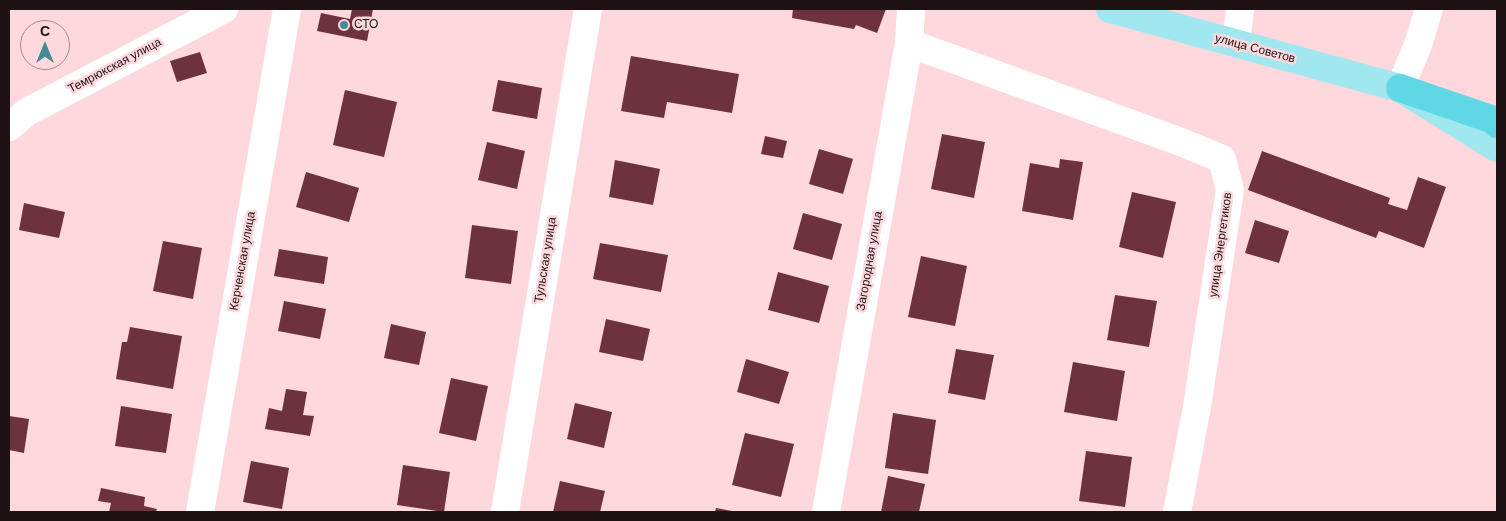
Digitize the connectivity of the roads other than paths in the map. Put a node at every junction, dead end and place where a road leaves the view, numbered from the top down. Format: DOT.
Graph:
graph roads {
  1 [pos="224,9"];
  2 [pos="287,9"];
  3 [pos="588,9"];
  4 [pos="911,9"];
  5 [pos="1110,9"];
  6 [pos="1240,9"];
  7 [pos="1429,9"];
  8 [pos="909,43"];
  9 [pos="1236,43"];
  10 [pos="1400,88"];
  11 [pos="1497,106"];
  12 [pos="1497,124"];
  13 [pos="9,127"];
  14 [pos="1497,148"];
  15 [pos="200,512"];
  16 [pos="505,512"];
  17 [pos="826,512"];
  18 [pos="1177,512"];
  1 -- 13 [label="street, Темрюкская улица"];
  2 -- 15 [label="street, Керченская улица"];
  3 -- 16 [label="street, Тульская улица"];
  4 -- 8 [label="street, Загородная улица"];
  5 -- 9 [label="main road, улица Советов"];
  6 -- 9 [label="street"];
  7 -- 10 [label="street"];
  8 -- 17 [label="street, Загородная улица"];
  8 -- 18 [label="street, улица Энергетиков"];
  9 -- 10 [label="main road, улица Советов"];
  10 -- 11 [label="highway"];
  10 -- 12 [label="highway"];
  10 -- 14 [label="main road, улица Советов"];
}
